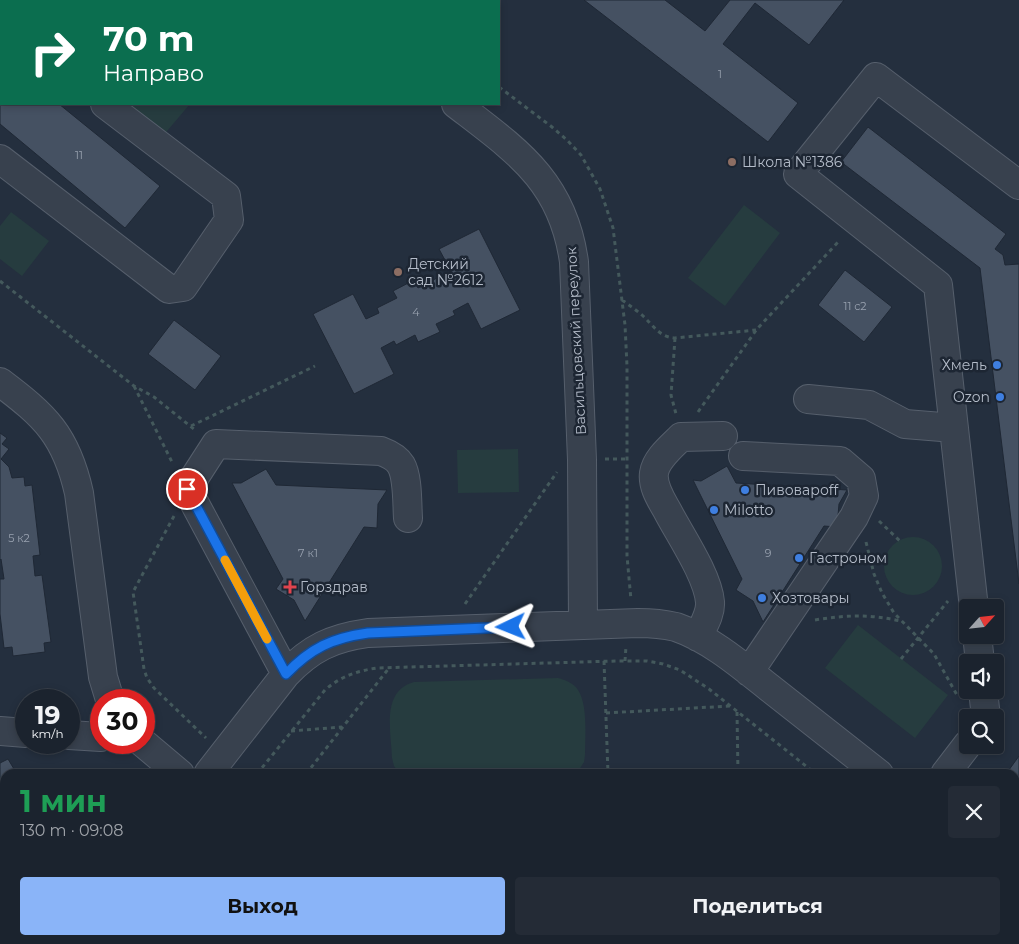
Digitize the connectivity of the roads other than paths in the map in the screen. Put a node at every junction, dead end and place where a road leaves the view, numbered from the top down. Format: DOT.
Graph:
graph roads {
  1 [pos="106,105"];
  2 [pos="457,105"];
  3 [pos="0,158"];
  4 [pos="1019,184"];
  5 [pos="0,382"];
  6 [pos="808,399"];
  7 [pos="954,428"];
  8 [pos="723,436"];
  9 [pos="743,456"];
  10 [pos="408,518"];
  11 [pos="973,599"];
  12 [pos="583,624"];
  13 [pos="698,637"];
  14 [pos="749,672"];
  15 [pos="286,674"];
  16 [pos="106,689"];
  17 [pos="0,731"];
  18 [pos="15,732"];
  19 [pos="155,753"];
  20 [pos="960,754"];
  21 [pos="216,764"];
  22 [pos="174,769"];
  23 [pos="872,769"];
  24 [pos="949,769"];
  1 -- 3 [label="street"];
  2 -- 12 [label="street, Васильцовский переулок"];
  4 -- 7 [label="street"];
  5 -- 16 [label="street"];
  6 -- 7 [label="street"];
  7 -- 11 [label="street"];
  8 -- 13 [label="street"];
  9 -- 14 [label="street"];
  10 -- 15 [label="street"];
  12 -- 13 [label="street"];
  12 -- 15 [label="street"];
  13 -- 14 [label="street"];
  14 -- 23 [label="street"];
  15 -- 21 [label="street"];
  17 -- 18 [label="street"];
  19 -- 22 [label="street"];
  20 -- 24 [label="street"];
}
